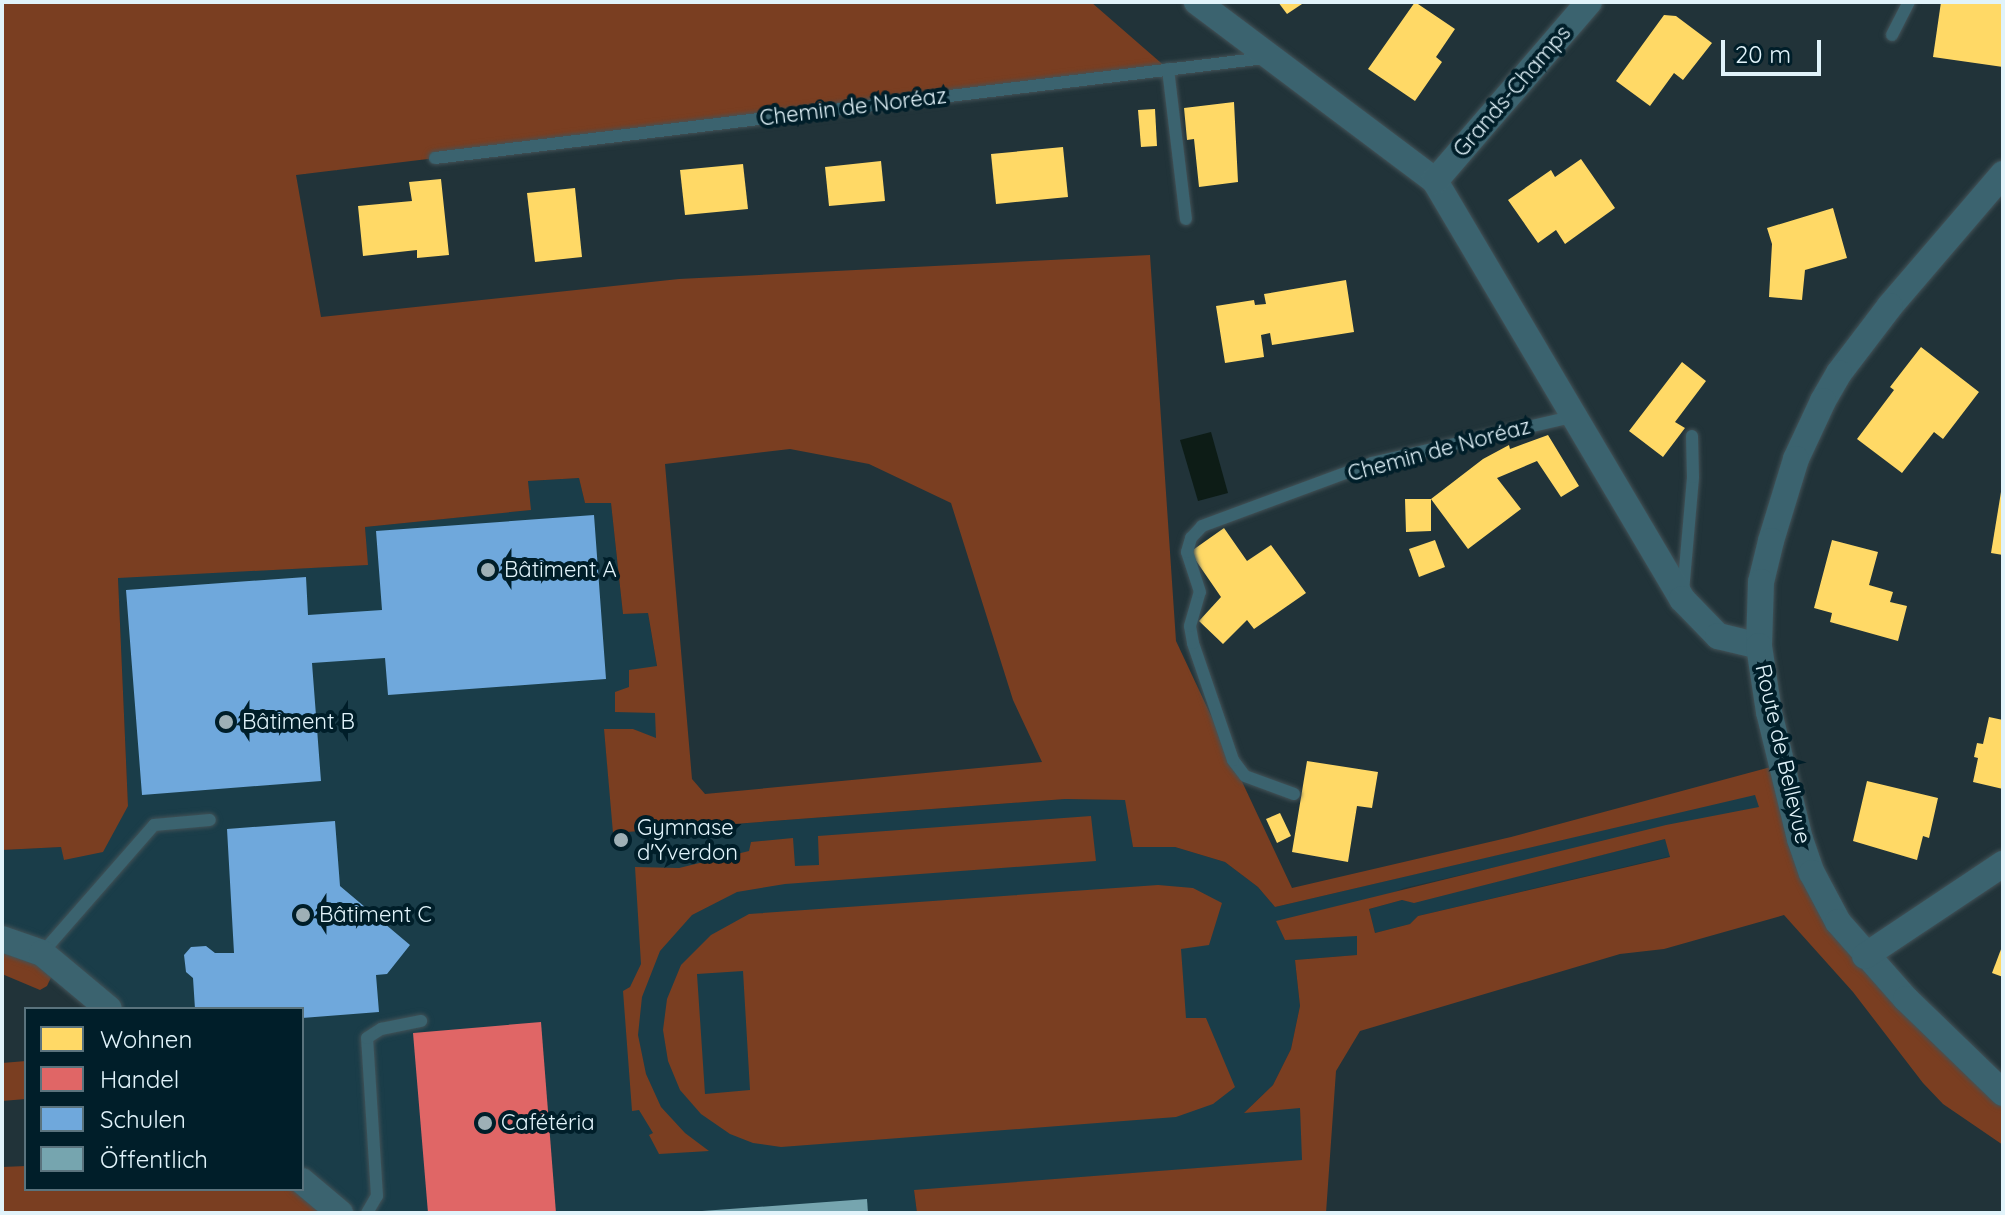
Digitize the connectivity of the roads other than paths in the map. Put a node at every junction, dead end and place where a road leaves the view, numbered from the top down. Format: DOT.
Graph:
graph roads {
  1 [pos="1197,2"];
  2 [pos="1589,2"];
  3 [pos="1909,2"];
  4 [pos="1892,35"];
  5 [pos="1272,57"];
  6 [pos="1168,69"];
  7 [pos="435,158"];
  8 [pos="2003,174"];
  9 [pos="1435,181"];
  10 [pos="1186,219"];
  11 [pos="1575,416"];
  12 [pos="1692,436"];
  13 [pos="1682,599"];
  14 [pos="1759,646"];
  15 [pos="1294,794"];
  16 [pos="210,820"];
  17 [pos="2003,864"];
  18 [pos="2,939"];
  19 [pos="42,953"];
  20 [pos="1865,956"];
  21 [pos="107,1007"];
  22 [pos="421,1021"];
  23 [pos="2003,1093"];
  24 [pos="304,1183"];
  25 [pos="340,1213"];
  26 [pos="367,1213"];
  1 -- 5 [label="street"];
  2 -- 9 [label="street, Grands-Champs"];
  3 -- 4 [label="lane"];
  5 -- 6 [label="lane, Chemin de Noréaz"];
  5 -- 9 [label="street"];
  6 -- 7 [label="lane, Chemin de Noréaz"];
  6 -- 10 [label="lane"];
  8 -- 14 [label="street, Route de Bellevue"];
  9 -- 11 [label="street"];
  11 -- 13 [label="street"];
  11 -- 15 [label="lane, Chemin de Noréaz"];
  12 -- 13 [label="lane"];
  13 -- 14 [label="street"];
  14 -- 20 [label="street, Route de Bellevue"];
  16 -- 19 [label="lane"];
  17 -- 20 [label="street"];
  18 -- 19 [label="street"];
  19 -- 21 [label="street"];
  20 -- 23 [label="street, Route de Bellevue"];
  22 -- 26 [label="lane"];
  24 -- 25 [label="street"];
}
